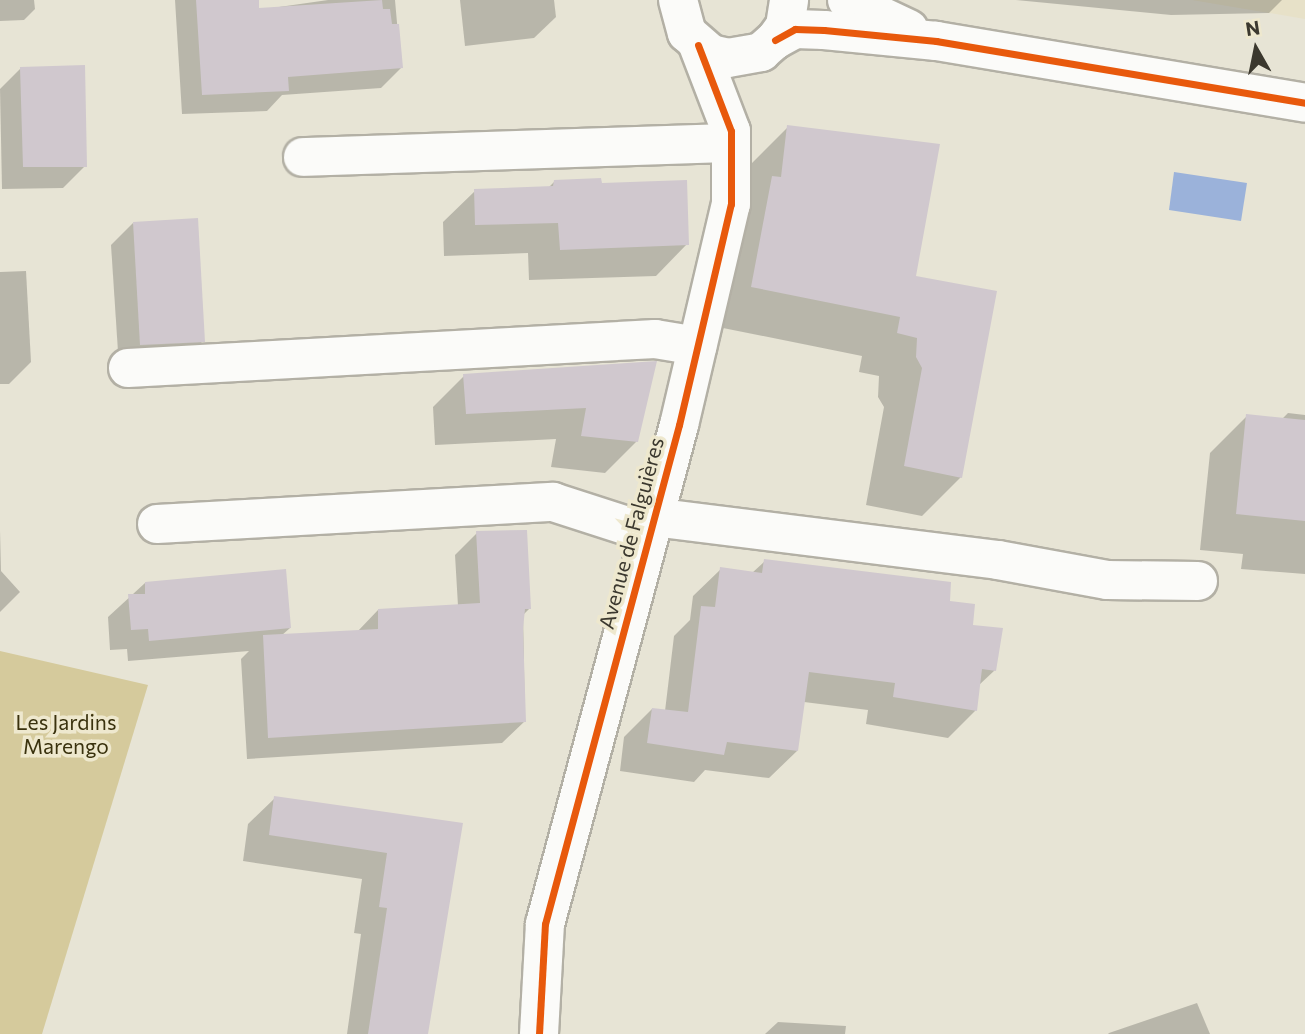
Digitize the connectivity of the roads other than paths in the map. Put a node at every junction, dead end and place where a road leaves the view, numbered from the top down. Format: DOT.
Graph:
graph roads {
  1 [pos="789,0"];
  2 [pos="847,0"];
  3 [pos="678,1"];
  4 [pos="936,41"];
  5 [pos="698,45"];
  6 [pos="768,46"];
  7 [pos="1305,103"];
  8 [pos="731,137"];
  9 [pos="303,157"];
  10 [pos="697,346"];
  11 [pos="128,368"];
  12 [pos="157,524"];
  13 [pos="651,525"];
  14 [pos="1198,581"];
  15 [pos="539,1034"];
  1 -- 6 [label="street, Avenue de Falguières"];
  2 -- 4 [label="street"];
  3 -- 5 [label="street, Avenue de Falguières"];
  4 -- 6 [label="street"];
  4 -- 7 [label="street"];
  5 -- 6 [label="street"];
  5 -- 8 [label="street, Avenue de Falguières"];
  6 -- 8 [label="street, Avenue de Falguières"];
  8 -- 9 [label="street"];
  8 -- 10 [label="street, Avenue de Falguières"];
  10 -- 11 [label="street"];
  10 -- 13 [label="street, Avenue de Falguières"];
  12 -- 13 [label="street"];
  13 -- 14 [label="street"];
  13 -- 15 [label="street, Avenue de Falguières"];
}
